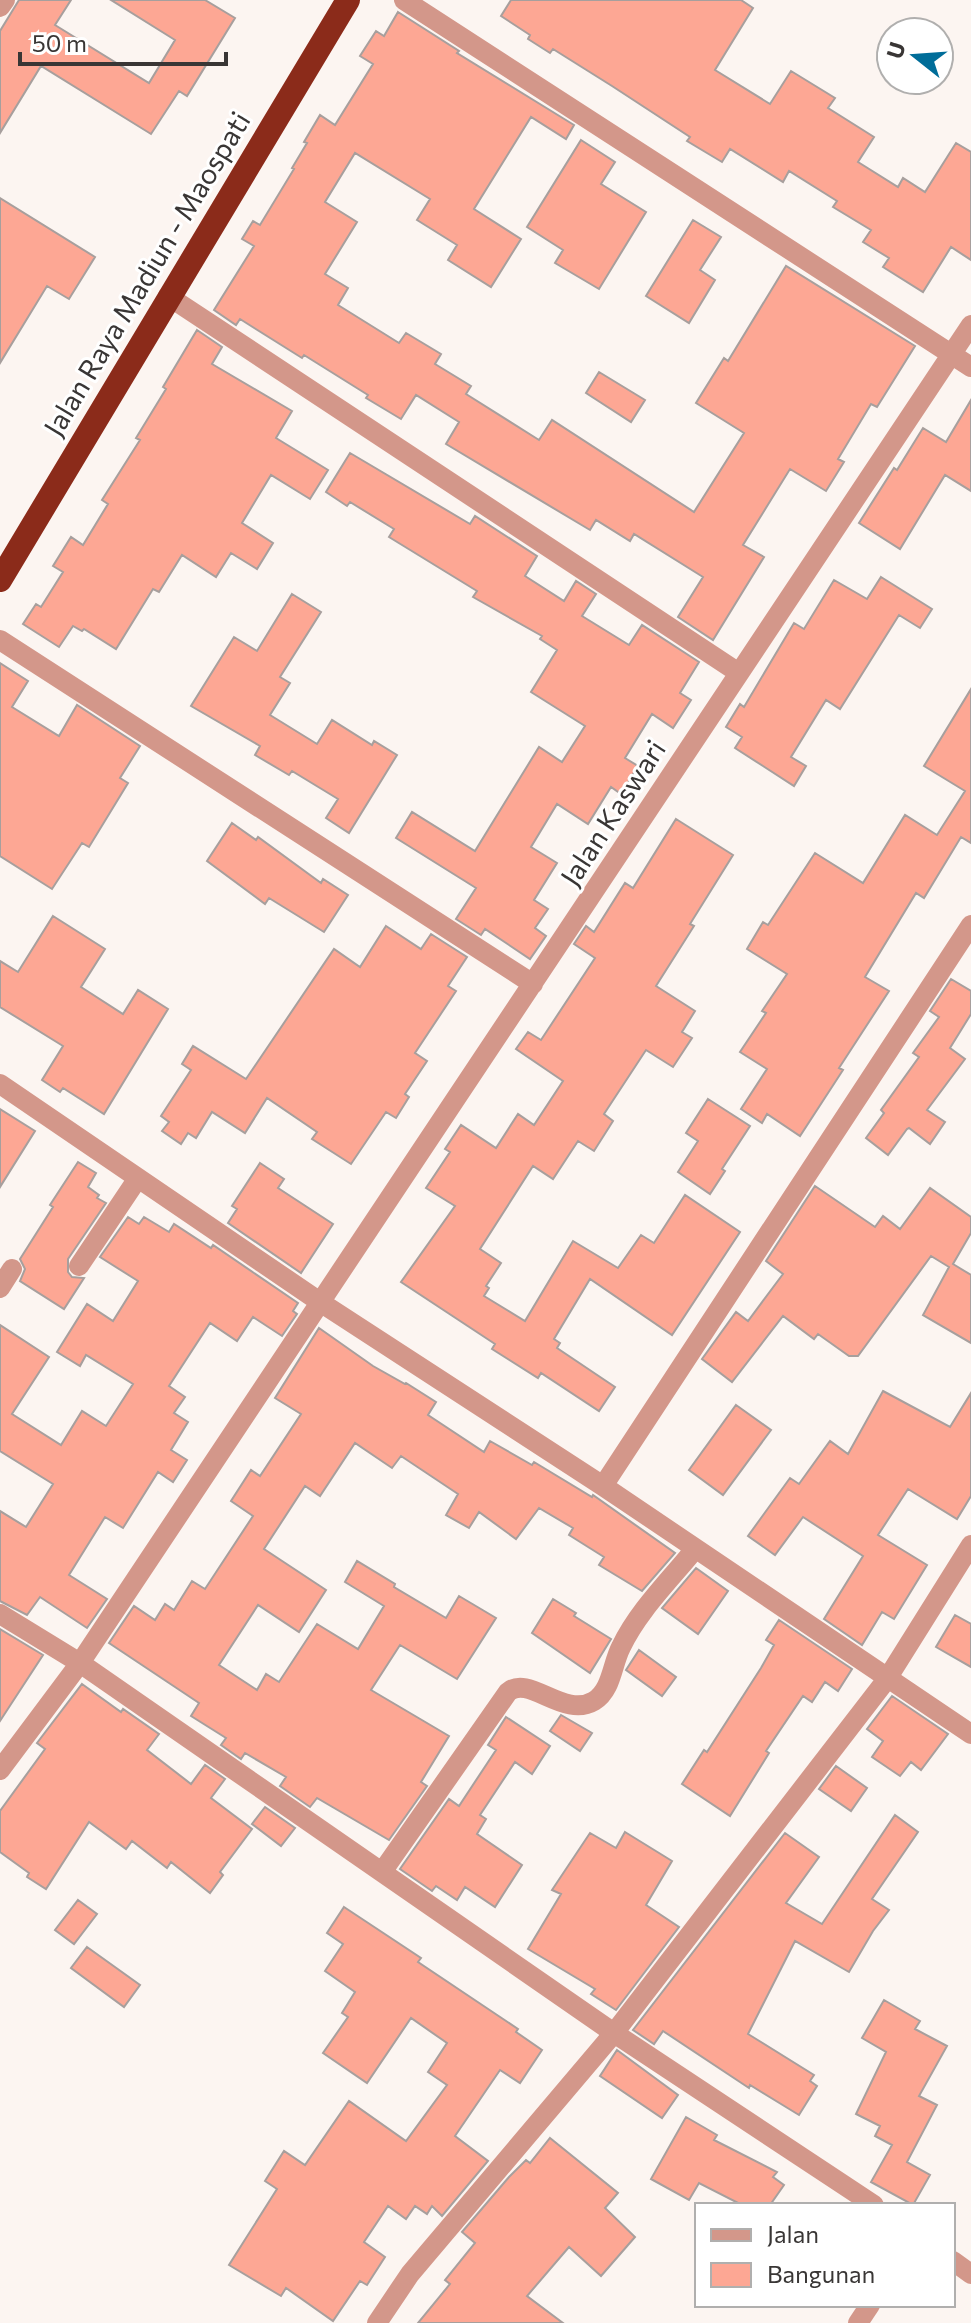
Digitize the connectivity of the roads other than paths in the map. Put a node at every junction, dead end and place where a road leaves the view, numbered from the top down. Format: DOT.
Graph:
graph roads {
  1 [pos="5,0"];
  2 [pos="348,0"];
  3 [pos="404,0"];
  4 [pos="0,7"];
  5 [pos="168,296"];
  6 [pos="971,325"];
  7 [pos="951,355"];
  8 [pos="971,367"];
  9 [pos="0,580"];
  10 [pos="0,640"];
  11 [pos="739,673"];
  12 [pos="971,925"];
  13 [pos="533,984"];
  14 [pos="0,1084"];
  15 [pos="138,1178"];
  16 [pos="79,1266"];
  17 [pos="12,1269"];
  18 [pos="0,1288"];
  19 [pos="320,1302"];
  20 [pos="603,1486"];
  21 [pos="971,1545"];
  22 [pos="695,1549"];
  23 [pos="0,1614"];
  24 [pos="80,1663"];
  25 [pos="887,1679"];
  26 [pos="971,1734"];
  27 [pos="0,1770"];
  28 [pos="382,1872"];
  29 [pos="614,2033"];
  30 [pos="871,2203"];
  31 [pos="377,2323"];
  1 -- 4 [label="street"];
  2 -- 5 [label="highway, Jalan Raya Madiun - Maospati"];
  3 -- 7 [label="street"];
  5 -- 9 [label="highway, Jalan Raya Madiun - Maospati"];
  5 -- 11 [label="street"];
  6 -- 7 [label="street, Jalan Kaswari"];
  7 -- 8 [label="street"];
  7 -- 11 [label="street, Jalan Kaswari"];
  10 -- 13 [label="street"];
  11 -- 13 [label="street, Jalan Kaswari"];
  12 -- 20 [label="street"];
  13 -- 19 [label="street, Jalan Kaswari"];
  14 -- 15 [label="street"];
  15 -- 16 [label="street"];
  15 -- 19 [label="street"];
  17 -- 18 [label="street"];
  19 -- 20 [label="street"];
  19 -- 24 [label="street, Jalan Kaswari"];
  20 -- 22 [label="street"];
  21 -- 25 [label="street"];
  22 -- 25 [label="street"];
  22 -- 28 [label="street"];
  23 -- 24 [label="street"];
  24 -- 27 [label="street, Jalan Kaswari"];
  24 -- 28 [label="street"];
  25 -- 26 [label="street"];
  25 -- 29 [label="street"];
  28 -- 29 [label="street"];
  29 -- 30 [label="street"];
  29 -- 31 [label="street"];
}
